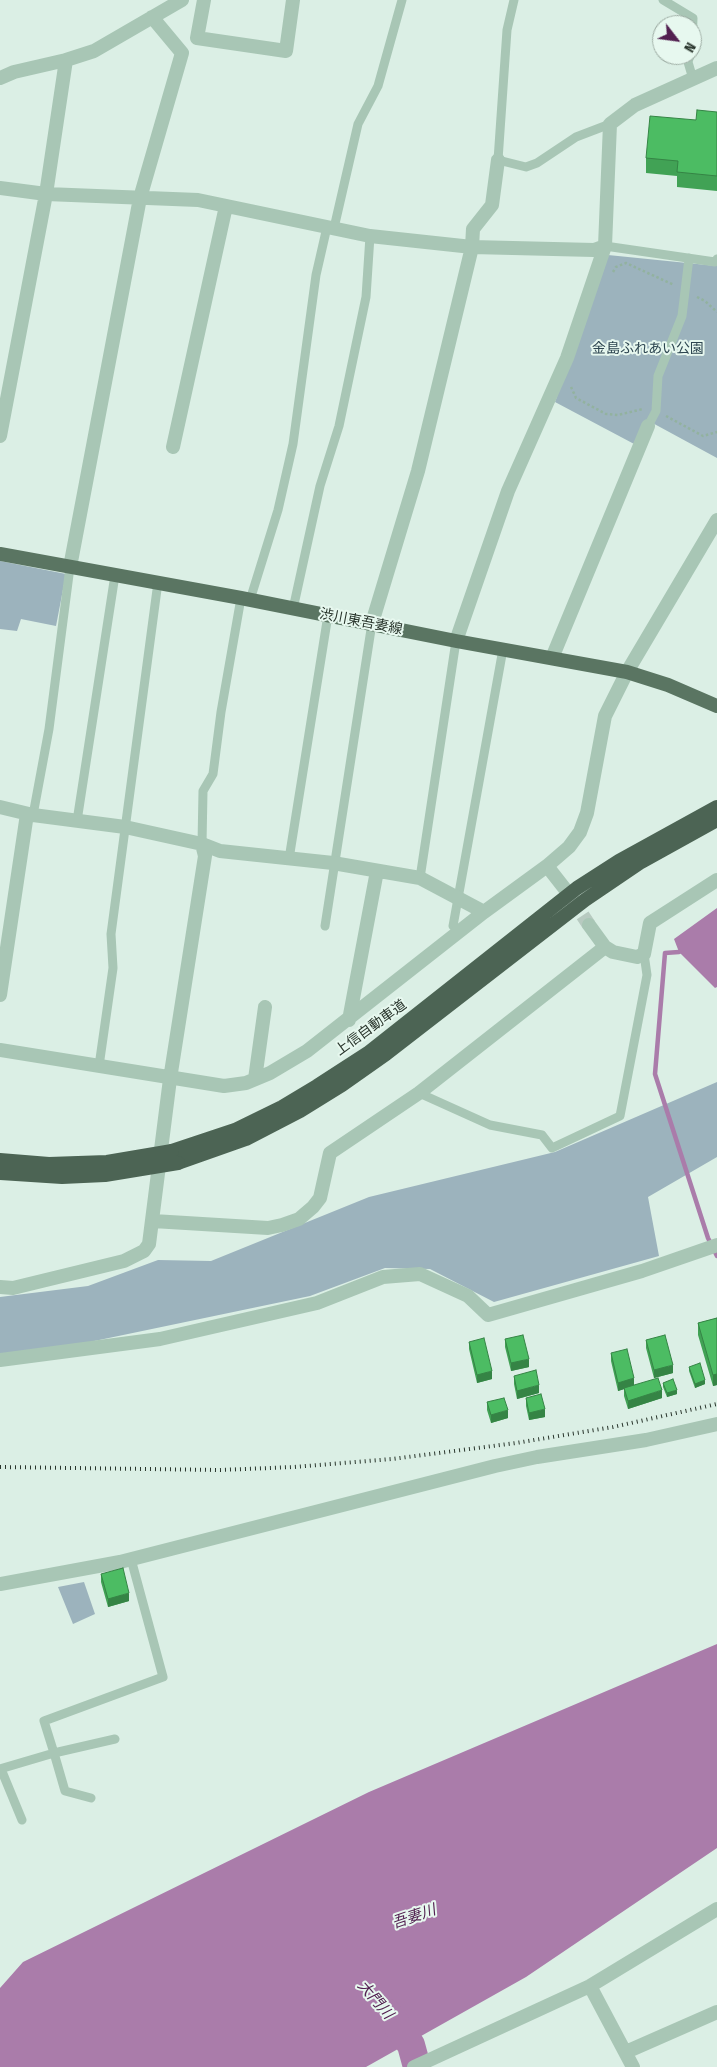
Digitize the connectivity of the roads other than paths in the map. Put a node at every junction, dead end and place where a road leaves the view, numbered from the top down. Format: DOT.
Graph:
graph roads {
  1 [pos="182,0"];
  2 [pos="204,0"];
  3 [pos="293,0"];
  4 [pos="402,0"];
  5 [pos="514,0"];
  6 [pos="663,0"];
  7 [pos="688,15"];
  8 [pos="152,17"];
  9 [pos="66,60"];
  10 [pos="689,65"];
  11 [pos="717,68"];
  12 [pos="0,78"];
  13 [pos="693,78"];
  14 [pos="610,124"];
  15 [pos="498,160"];
  16 [pos="0,188"];
  17 [pos="46,194"];
  18 [pos="140,198"];
  19 [pos="226,206"];
  20 [pos="331,227"];
  21 [pos="370,236"];
  22 [pos="604,246"];
  23 [pos="472,247"];
  24 [pos="689,258"];
  25 [pos="717,259"];
  26 [pos="648,426"];
  27 [pos="0,436"];
  28 [pos="174,448"];
  29 [pos="717,520"];
  30 [pos="0,554"];
  31 [pos="70,568"];
  32 [pos="115,575"];
  33 [pos="158,582"];
  34 [pos="246,599"];
  35 [pos="293,608"];
  36 [pos="328,616"];
  37 [pos="372,623"];
  38 [pos="456,641"];
  39 [pos="502,649"];
  40 [pos="552,658"];
  41 [pos="627,672"];
  42 [pos="717,706"];
  43 [pos="717,806"];
  44 [pos="0,807"];
  45 [pos="30,814"];
  46 [pos="78,820"];
  47 [pos="717,820"];
  48 [pos="125,827"];
  49 [pos="202,844"];
  50 [pos="289,859"];
  51 [pos="333,863"];
  52 [pos="547,866"];
  53 [pos="377,871"];
  54 [pos="420,878"];
  55 [pos="717,880"];
  56 [pos="565,889"];
  57 [pos="459,897"];
  58 [pos="484,912"];
  59 [pos="589,924"];
  60 [pos="325,926"];
  61 [pos="453,926"];
  62 [pos="605,947"];
  63 [pos="644,954"];
  64 [pos="0,995"];
  65 [pos="265,1007"];
  66 [pos="349,1020"];
  67 [pos="0,1050"];
  68 [pos="99,1066"];
  69 [pos="170,1079"];
  70 [pos="255,1079"];
  71 [pos="419,1093"];
  72 [pos="175,1157"];
  73 [pos="0,1160"];
  74 [pos="0,1173"];
  75 [pos="153,1221"];
  76 [pos="717,1245"];
  77 [pos="0,1287"];
  78 [pos="0,1360"];
  79 [pos="717,1424"];
  80 [pos="131,1559"];
  81 [pos="0,1584"];
  82 [pos="115,1739"];
  83 [pos="54,1753"];
  84 [pos="0,1769"];
  85 [pos="91,1798"];
  86 [pos="22,1820"];
  87 [pos="717,1909"];
  88 [pos="590,1986"];
  89 [pos="717,2012"];
  90 [pos="626,2052"];
  91 [pos="631,2066"];
  92 [pos="414,2067"];
  1 -- 8 [label="street"];
  2 -- 3 [label="street"];
  4 -- 20 [label="lane"];
  5 -- 15 [label="lane"];
  6 -- 7 [label="lane"];
  8 -- 9 [label="street"];
  8 -- 18 [label="street"];
  9 -- 12 [label="street"];
  9 -- 17 [label="street"];
  10 -- 13 [label="lane"];
  11 -- 13 [label="street"];
  13 -- 14 [label="street"];
  14 -- 15 [label="lane"];
  14 -- 22 [label="street"];
  15 -- 23 [label="street"];
  16 -- 17 [label="street"];
  17 -- 18 [label="street"];
  17 -- 27 [label="street"];
  18 -- 19 [label="street"];
  18 -- 31 [label="street"];
  19 -- 20 [label="street"];
  19 -- 28 [label="street"];
  20 -- 21 [label="street"];
  20 -- 34 [label="lane"];
  21 -- 23 [label="street"];
  21 -- 35 [label="lane"];
  22 -- 23 [label="street"];
  22 -- 24 [label="lane"];
  22 -- 38 [label="street"];
  23 -- 37 [label="street"];
  24 -- 25 [label="lane"];
  24 -- 26 [label="lane"];
  26 -- 40 [label="street"];
  29 -- 41 [label="street"];
  30 -- 31 [label="main road, 渋川東吾妻線"];
  31 -- 32 [label="main road, 渋川東吾妻線"];
  31 -- 45 [label="lane"];
  32 -- 33 [label="main road, 渋川東吾妻線"];
  32 -- 46 [label="lane"];
  33 -- 34 [label="main road, 渋川東吾妻線"];
  33 -- 48 [label="lane"];
  34 -- 35 [label="main road, 渋川東吾妻線"];
  34 -- 49 [label="lane"];
  35 -- 36 [label="main road, 渋川東吾妻線"];
  36 -- 37 [label="main road, 渋川東吾妻線"];
  36 -- 50 [label="lane"];
  37 -- 38 [label="main road, 渋川東吾妻線"];
  37 -- 51 [label="lane"];
  38 -- 39 [label="main road, 渋川東吾妻線"];
  38 -- 54 [label="lane"];
  39 -- 40 [label="main road, 渋川東吾妻線"];
  39 -- 57 [label="lane"];
  40 -- 41 [label="main road, 渋川東吾妻線"];
  41 -- 42 [label="main road, 渋川東吾妻線"];
  41 -- 52 [label="street"];
  43 -- 72 [label="highway, 上信自動車道"];
  44 -- 45 [label="street"];
  45 -- 46 [label="street"];
  45 -- 64 [label="street"];
  46 -- 48 [label="street"];
  47 -- 72 [label="highway, 上信自動車道"];
  48 -- 49 [label="street"];
  48 -- 68 [label="lane"];
  49 -- 50 [label="street"];
  49 -- 69 [label="street"];
  50 -- 51 [label="street"];
  51 -- 53 [label="street"];
  51 -- 60 [label="lane"];
  52 -- 56 [label="street"];
  52 -- 58 [label="street"];
  53 -- 54 [label="street"];
  53 -- 66 [label="street"];
  54 -- 57 [label="street"];
  55 -- 63 [label="street"];
  57 -- 58 [label="street"];
  57 -- 61 [label="lane"];
  58 -- 66 [label="street"];
  59 -- 62 [label="street"];
  62 -- 63 [label="street"];
  62 -- 71 [label="street"];
  63 -- 71 [label="lane"];
  65 -- 70 [label="street"];
  66 -- 70 [label="street"];
  67 -- 68 [label="street"];
  68 -- 69 [label="street"];
  69 -- 70 [label="street"];
  69 -- 75 [label="street"];
  71 -- 75 [label="street"];
  72 -- 73 [label="highway, 上信自動車道, bridge"];
  72 -- 74 [label="highway, 上信自動車道, bridge"];
  75 -- 77 [label="street"];
  76 -- 78 [label="street"];
  79 -- 80 [label="street"];
  80 -- 81 [label="street"];
  80 -- 83 [label="lane"];
  82 -- 83 [label="lane"];
  83 -- 84 [label="lane"];
  83 -- 85 [label="lane"];
  84 -- 86 [label="lane"];
  87 -- 88 [label="street"];
  88 -- 90 [label="street"];
  88 -- 92 [label="street"];
  89 -- 90 [label="street"];
  90 -- 91 [label="street"];
}
